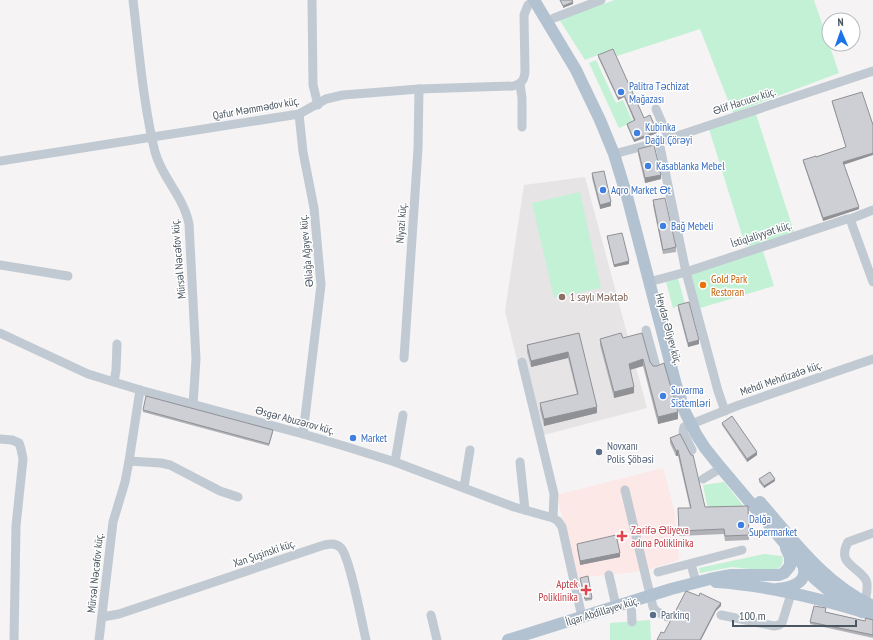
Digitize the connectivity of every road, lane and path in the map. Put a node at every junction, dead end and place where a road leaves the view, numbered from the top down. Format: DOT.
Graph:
graph roads {
  1 [pos="133,0"];
  2 [pos="312,0"];
  3 [pos="537,0"];
  4 [pos="601,0"];
  5 [pos="554,18"];
  6 [pos="873,71"];
  7 [pos="520,84"];
  8 [pos="419,89"];
  9 [pos="318,105"];
  10 [pos="656,109"];
  11 [pos="299,114"];
  12 [pos="522,128"];
  13 [pos="152,137"];
  14 [pos="669,139"];
  15 [pos="659,142"];
  16 [pos="617,153"];
  17 [pos="0,161"];
  18 [pos="873,210"];
  19 [pos="850,219"];
  20 [pos="0,265"];
  21 [pos="686,272"];
  22 [pos="68,276"];
  23 [pos="653,282"];
  24 [pos="873,282"];
  25 [pos="646,330"];
  26 [pos="0,333"];
  27 [pos="117,344"];
  28 [pos="665,344"];
  29 [pos="651,348"];
  30 [pos="404,358"];
  31 [pos="873,359"];
  32 [pos="522,362"];
  33 [pos="656,367"];
  34 [pos="114,382"];
  35 [pos="140,390"];
  36 [pos="193,405"];
  37 [pos="724,411"];
  38 [pos="403,415"];
  39 [pos="694,423"];
  40 [pos="304,434"];
  41 [pos="0,439"];
  42 [pos="470,450"];
  43 [pos="692,450"];
  44 [pos="129,461"];
  45 [pos="395,462"];
  46 [pos="520,462"];
  47 [pos="721,468"];
  48 [pos="702,478"];
  49 [pos="464,487"];
  50 [pos="625,490"];
  51 [pos="238,497"];
  52 [pos="525,510"];
  53 [pos="554,518"];
  54 [pos="873,533"];
  55 [pos="780,538"];
  56 [pos="800,548"];
  57 [pos="742,550"];
  58 [pos="691,564"];
  59 [pos="803,564"];
  60 [pos="658,572"];
  61 [pos="609,575"];
  62 [pos="696,582"];
  63 [pos="791,590"];
  64 [pos="650,596"];
  65 [pos="836,597"];
  66 [pos="631,602"];
  67 [pos="616,606"];
  68 [pos="869,608"];
  69 [pos="431,615"];
  70 [pos="721,615"];
  71 [pos="102,617"];
  72 [pos="582,617"];
  73 [pos="667,617"];
  74 [pos="632,622"];
  75 [pos="524,638"];
  76 [pos="14,640"];
  77 [pos="99,640"];
  78 [pos="366,640"];
  79 [pos="437,640"];
  80 [pos="508,640"];
  1 -- 13 [label="street, Mürsəl Nəcəfov küç."];
  2 -- 9 [label="street"];
  3 -- 5 [label="main road, Heydər Əliyev küç."];
  3 -- 7 [label="street"];
  3 -- 16 [label="main road, Heydər Əliyev küç."];
  4 -- 5 [label="street"];
  5 -- 16 [label="main road, Heydər Əliyev küç."];
  6 -- 14 [label="street, Əlif Hacıuev küç."];
  7 -- 8 [label="street, Qafur Məmmədov küç."];
  7 -- 12 [label="street"];
  8 -- 9 [label="street, Qafur Məmmədov küç."];
  8 -- 30 [label="street, Niyazi küç."];
  9 -- 11 [label="street, Qafur Məmmədov küç."];
  10 -- 14 [label="street"];
  11 -- 13 [label="street, Qafur Məmmədov küç."];
  11 -- 40 [label="street, Əliağa Ağayev küç."];
  13 -- 17 [label="street, Qafur Məmmədov küç."];
  13 -- 36 [label="street, Mürsəl Nəcəfov küç."];
  14 -- 15 [label="street, Əlif Hacıuev küç."];
  15 -- 16 [label="street, Əlif Hacıuev küç."];
  15 -- 21 [label="street"];
  16 -- 23 [label="main road, Heydər Əliyev küç."];
  18 -- 19 [label="street, İstiqlaliyyət küç."];
  19 -- 21 [label="street, İstiqlaliyyət küç."];
  19 -- 24 [label="street"];
  20 -- 22 [label="street"];
  21 -- 23 [label="street, İstiqlaliyyət küç."];
  21 -- 37 [label="street"];
  23 -- 28 [label="main road, Heydər Əliyev küç."];
  23 -- 39 [label="main road, Heydər Əliyev küç."];
  25 -- 29 [label="street"];
  26 -- 34 [label="street, Əsgər Abuzərov küç."];
  27 -- 34 [label="street"];
  28 -- 29 [label="street"];
  28 -- 39 [label="main road, Heydər Əliyev küç."];
  29 -- 33 [label="street"];
  31 -- 37 [label="street, Mehdi Mehdizadə küç."];
  32 -- 53 [label="street"];
  34 -- 35 [label="street, Əsgər Abuzərov küç."];
  35 -- 36 [label="street, Əsgər Abuzərov küç."];
  35 -- 44 [label="street, Mürsəl Nəcəfov küç."];
  36 -- 40 [label="street, Əsgər Abuzərov küç."];
  37 -- 39 [label="street, Mehdi Mehdizadə küç."];
  38 -- 45 [label="street"];
  39 -- 43 [label="street"];
  39 -- 47 [label="main road, Heydər Əliyev küç."];
  39 -- 56 [label="main road, Heydər Əliyev küç."];
  40 -- 45 [label="street, Əsgər Abuzərov küç."];
  41 -- 76 [label="street"];
  42 -- 49 [label="street"];
  44 -- 51 [label="street"];
  44 -- 71 [label="street, Mürsəl Nəcəfov küç."];
  45 -- 49 [label="street, Əsgər Abuzərov küç."];
  46 -- 52 [label="street"];
  47 -- 48 [label="street"];
  47 -- 55 [label="main road, Heydər Əliyev küç."];
  49 -- 52 [label="street, Əsgər Abuzərov küç."];
  50 -- 64 [label="street"];
  52 -- 53 [label="street, Əsgər Abuzərov küç."];
  53 -- 72 [label="street"];
  54 -- 68 [label="street"];
  55 -- 59 [label="main road"];
  55 -- 62 [label="main road"];
  56 -- 59 [label="main road"];
  56 -- 68 [label="main road, Heydər Əliyev küç."];
  57 -- 58 [label="street"];
  58 -- 60 [label="street"];
  58 -- 62 [label="street"];
  59 -- 63 [label="main road"];
  59 -- 65 [label="main road"];
  61 -- 67 [label="street"];
  62 -- 63 [label="main road"];
  62 -- 63 [label="main road"];
  62 -- 64 [label="main road, İlqar Abdillayev küç."];
  63 -- 65 [label="main road"];
  63 -- 68 [label="main road"];
  63 -- 70 [label="street"];
  64 -- 66 [label="main road, İlqar Abdillayev küç."];
  64 -- 73 [label="street"];
  65 -- 68 [label="main road"];
  66 -- 67 [label="main road, İlqar Abdillayev küç."];
  66 -- 74 [label="street"];
  67 -- 72 [label="main road, İlqar Abdillayev küç."];
  69 -- 79 [label="street"];
  71 -- 77 [label="street, Mürsəl Nəcəfov küç."];
  71 -- 78 [label="street, Xan Şuşinski küç."];
  72 -- 75 [label="main road, İlqar Abdillayev küç."];
  75 -- 80 [label="main road, İlqar Abdillayev küç."];
}
